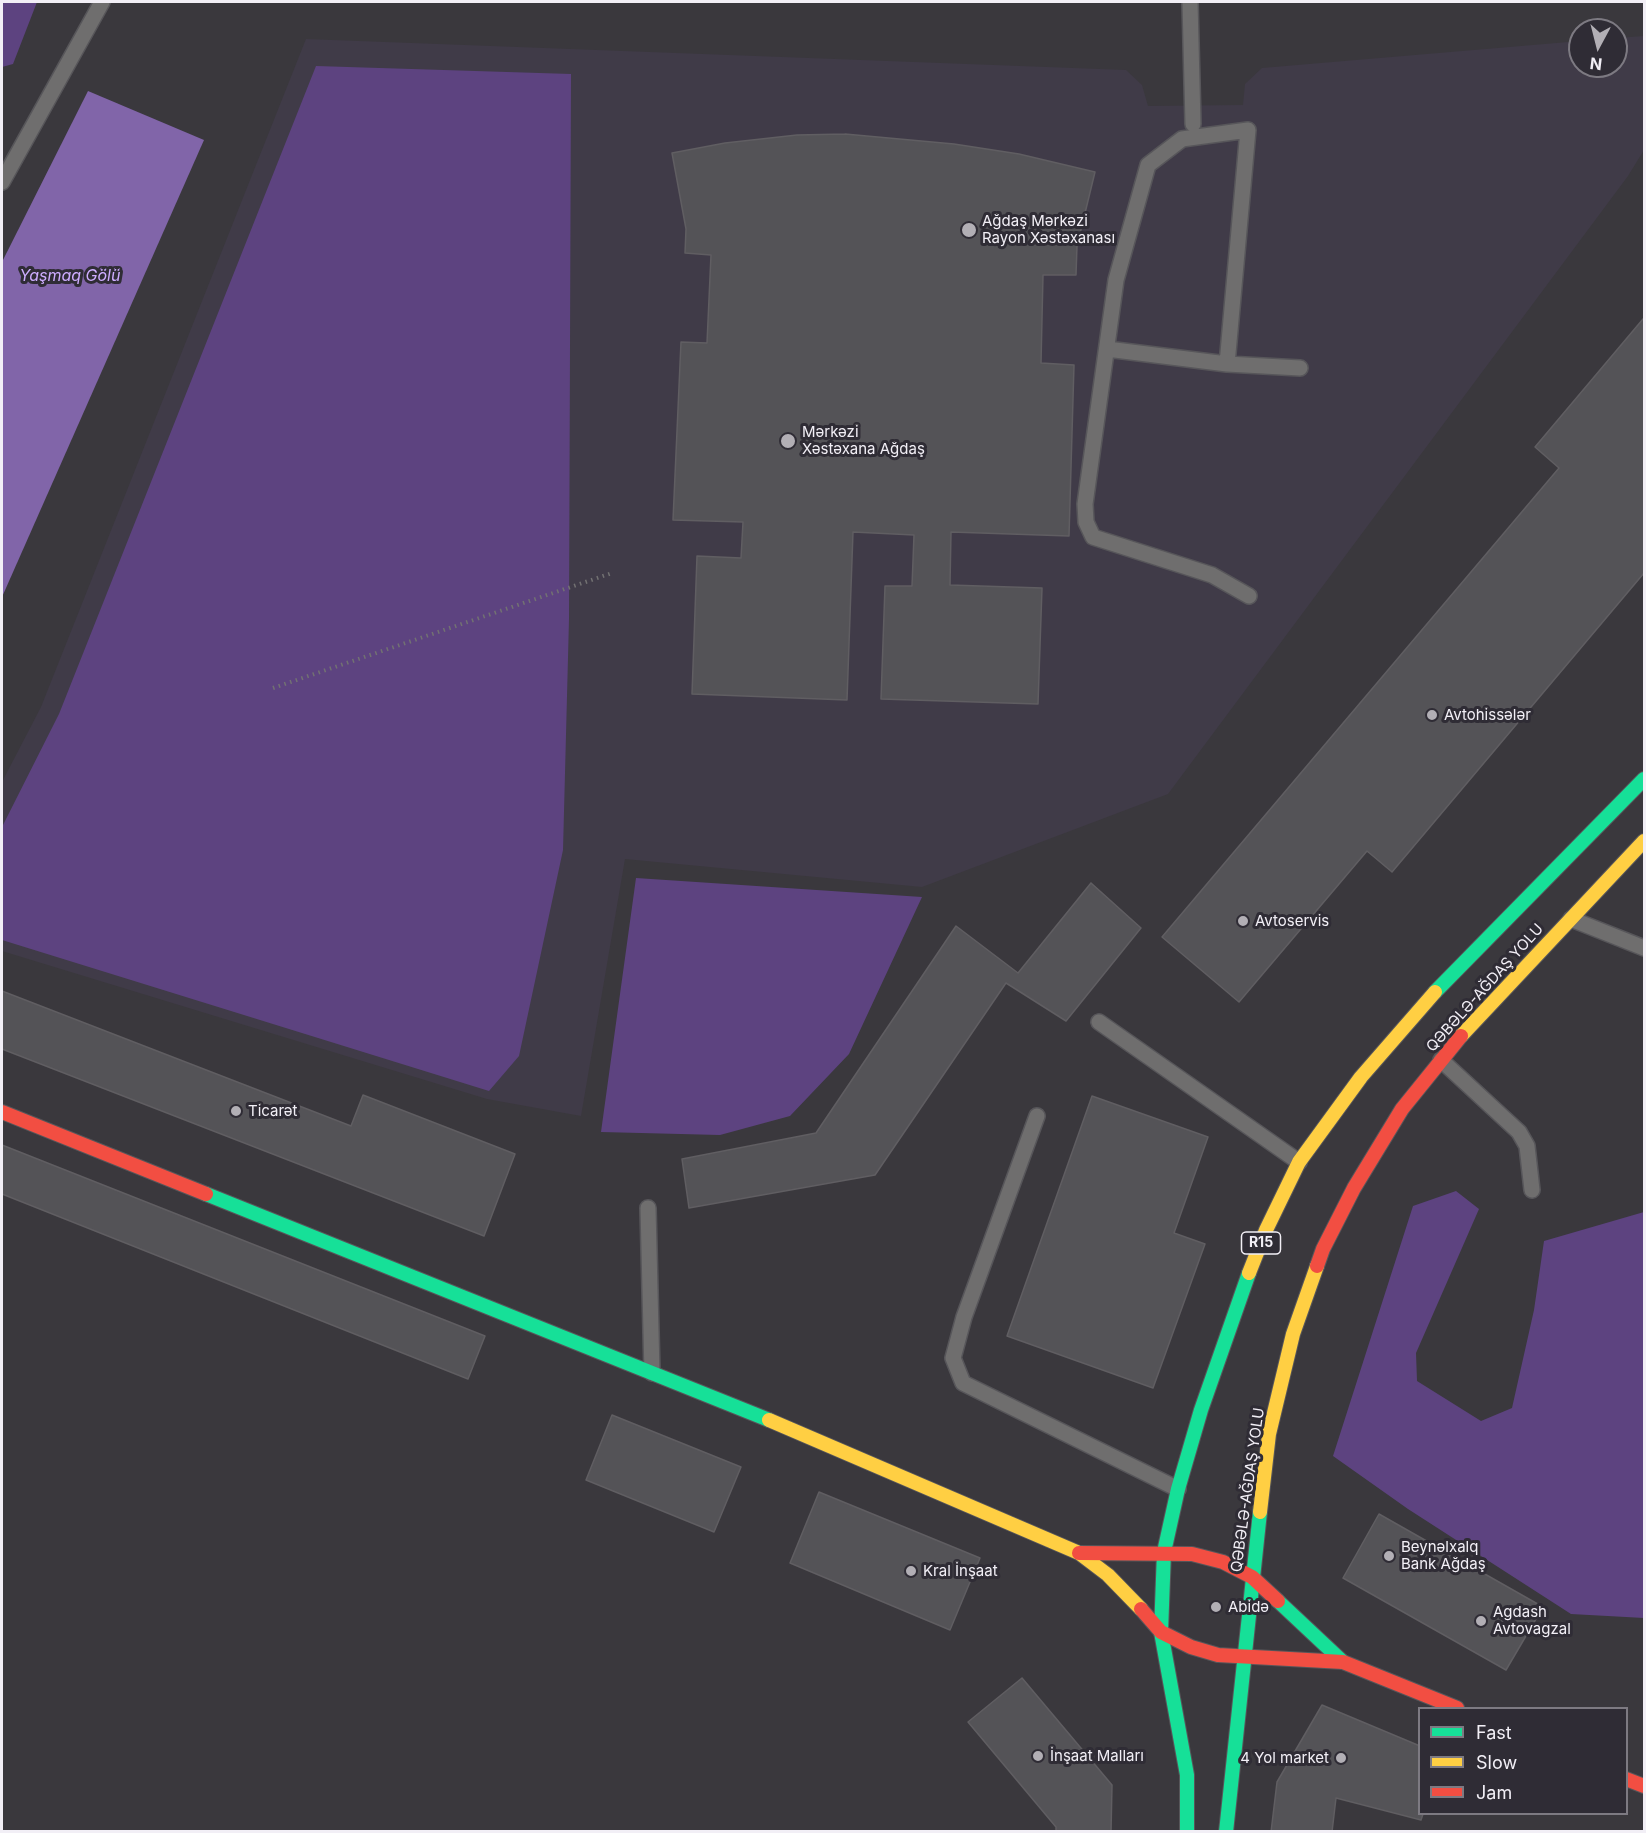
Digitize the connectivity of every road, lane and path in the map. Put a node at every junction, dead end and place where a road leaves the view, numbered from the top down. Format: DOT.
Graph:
graph roads {
  1 [pos="102,2"];
  2 [pos="1190,2"];
  3 [pos="1192,124"];
  4 [pos="2,182"];
  5 [pos="1107,350"];
  6 [pos="1227,364"];
  7 [pos="1300,368"];
  8 [pos="612,573"];
  9 [pos="1249,596"];
  10 [pos="273,688"];
  11 [pos="1644,779"];
  12 [pos="1644,842"];
  13 [pos="1571,919"];
  14 [pos="1644,948"];
  15 [pos="1099,1022"];
  16 [pos="1441,1060"];
  17 [pos="2,1112"];
  18 [pos="1037,1116"];
  19 [pos="1299,1162"];
  20 [pos="1532,1190"];
  21 [pos="648,1208"];
  22 [pos="652,1373"];
  23 [pos="1178,1489"];
  24 [pos="1164,1552"];
  25 [pos="1079,1553"];
  26 [pos="1252,1577"];
  27 [pos="1161,1632"];
  28 [pos="1245,1658"];
  29 [pos="1343,1662"];
  30 [pos="1455,1707"];
  31 [pos="1628,1780"];
  32 [pos="1644,1786"];
  33 [pos="1187,1832"];
  34 [pos="1226,1832"];
  1 -- 4 [label="lane"];
  2 -- 3 [label="lane"];
  5 -- 6 [label="lane"];
  5 -- 6 [label="lane"];
  5 -- 9 [label="lane"];
  6 -- 7 [label="lane"];
  8 -- 10 [label="path"];
  11 -- 19 [label="main road, R15"];
  12 -- 13 [label="main road, QƏBƏLƏ-AĞDAŞ YOLU"];
  13 -- 14 [label="lane"];
  13 -- 16 [label="main road, QƏBƏLƏ-AĞDAŞ YOLU"];
  15 -- 19 [label="lane"];
  16 -- 20 [label="lane"];
  16 -- 26 [label="main road, QƏBƏLƏ-AĞDAŞ YOLU"];
  17 -- 22 [label="main road"];
  18 -- 23 [label="lane"];
  19 -- 23 [label="main road, R15"];
  21 -- 22 [label="lane"];
  22 -- 25 [label="main road"];
  23 -- 24 [label="main road, R15"];
  24 -- 25 [label="main road"];
  24 -- 26 [label="main road"];
  24 -- 27 [label="main road, R15"];
  25 -- 27 [label="main road"];
  26 -- 28 [label="main road, QƏBƏLƏ-AĞDAŞ YOLU"];
  26 -- 29 [label="main road"];
  27 -- 28 [label="main road"];
  27 -- 33 [label="main road, R15"];
  28 -- 29 [label="main road"];
  28 -- 34 [label="main road, QƏBƏLƏ-AĞDAŞ YOLU"];
  29 -- 30 [label="main road"];
  31 -- 32 [label="main road"];
}
